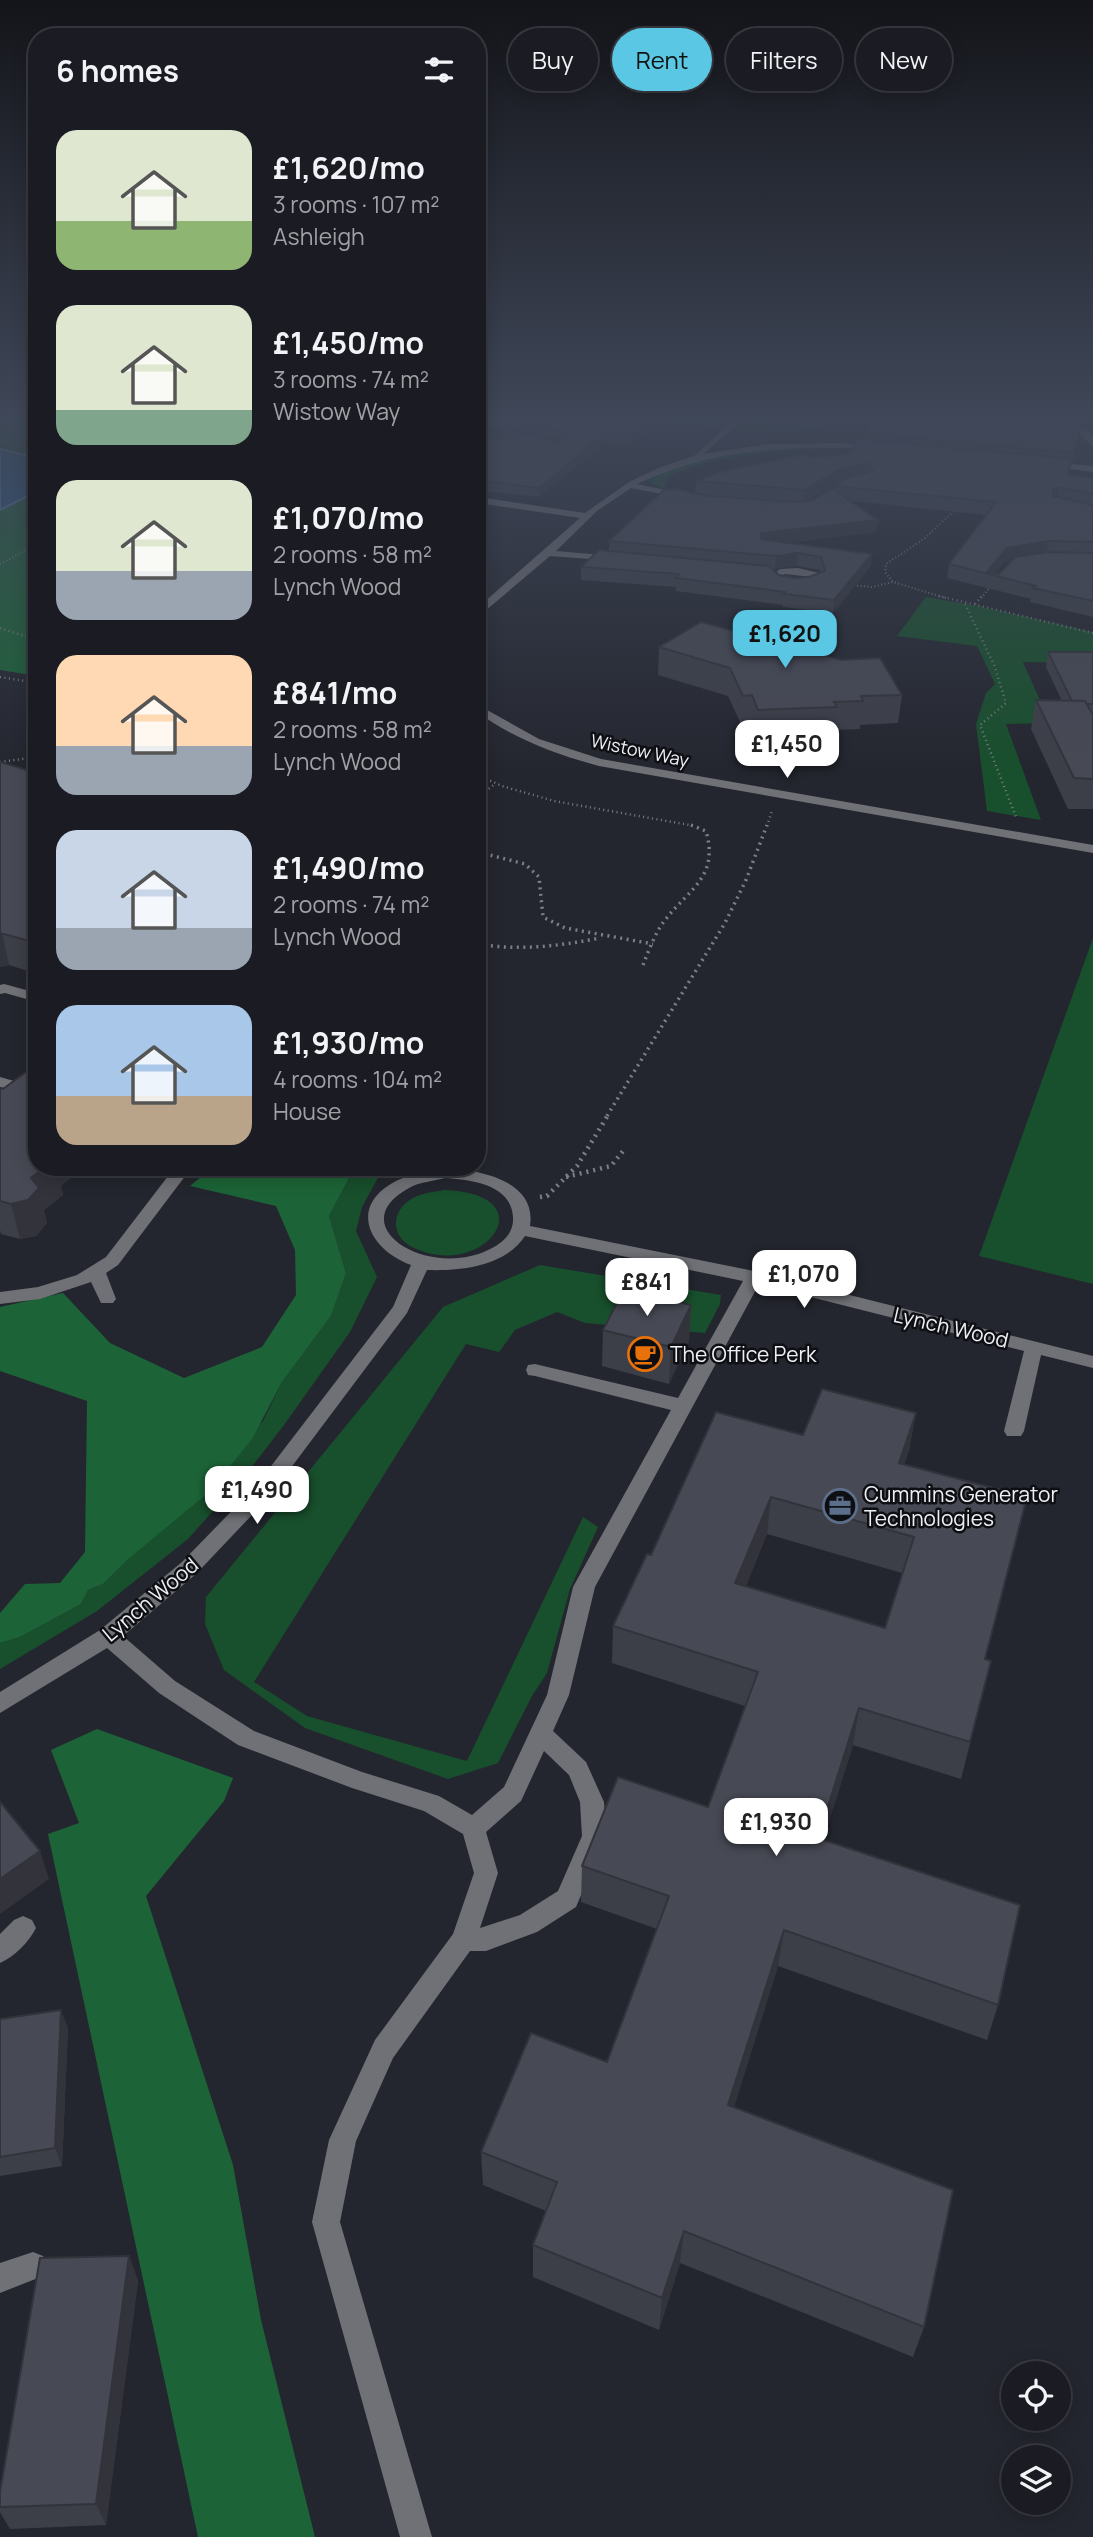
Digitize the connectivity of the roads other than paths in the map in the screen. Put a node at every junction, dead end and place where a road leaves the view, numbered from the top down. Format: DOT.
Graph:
graph roads {
  1 [pos="568,534"];
  2 [pos="548,553"];
  3 [pos="629,559"];
  4 [pos="761,574"];
  5 [pos="774,575"];
  6 [pos="486,607"];
  7 [pos="486,713"];
  8 [pos="1093,849"];
  9 [pos="0,990"];
  10 [pos="28,995"];
  11 [pos="28,1078"];
  12 [pos="0,1082"];
  13 [pos="177,1176"];
  14 [pos="418,1176"];
  15 [pos="473,1176"];
  16 [pos="521,1230"];
  17 [pos="421,1263"];
  18 [pos="96,1271"];
  19 [pos="754,1277"];
  20 [pos="0,1298"];
  21 [pos="107,1298"];
  22 [pos="1034,1347"];
  23 [pos="1093,1362"];
  24 [pos="535,1370"];
  25 [pos="684,1406"];
  26 [pos="1014,1431"];
  27 [pos="108,1636"];
  28 [pos="0,1704"];
  29 [pos="540,1733"];
  30 [pos="473,1828"];
  31 [pos="23,1928"];
  32 [pos="463,1940"];
  33 [pos="0,1951"];
  34 [pos="33,2266"];
  35 [pos="0,2278"];
  36 [pos="416,2537"];
  1 -- 2 [label="street"];
  2 -- 3 [label="street"];
  2 -- 6 [label="street"];
  4 -- 5 [label="street"];
  5 -- 5 [label="street"];
  7 -- 8 [label="street, Wistow Way"];
  9 -- 10 [label="street"];
  11 -- 12 [label="street"];
  13 -- 18 [label="street"];
  14 -- 17 [label="street"];
  15 -- 16 [label="street"];
  16 -- 17 [label="street"];
  16 -- 19 [label="street, Lynch Wood"];
  17 -- 27 [label="street, Lynch Wood"];
  18 -- 20 [label="street"];
  18 -- 21 [label="street"];
  19 -- 22 [label="street, Lynch Wood"];
  19 -- 25 [label="street"];
  22 -- 23 [label="street, Lynch Wood"];
  22 -- 26 [label="street"];
  24 -- 25 [label="street"];
  25 -- 29 [label="street"];
  27 -- 28 [label="street, Lynch Wood"];
  27 -- 30 [label="street"];
  29 -- 30 [label="street"];
  29 -- 32 [label="street"];
  30 -- 32 [label="street"];
  31 -- 33 [label="street"];
  32 -- 36 [label="street"];
  34 -- 35 [label="street"];
}
